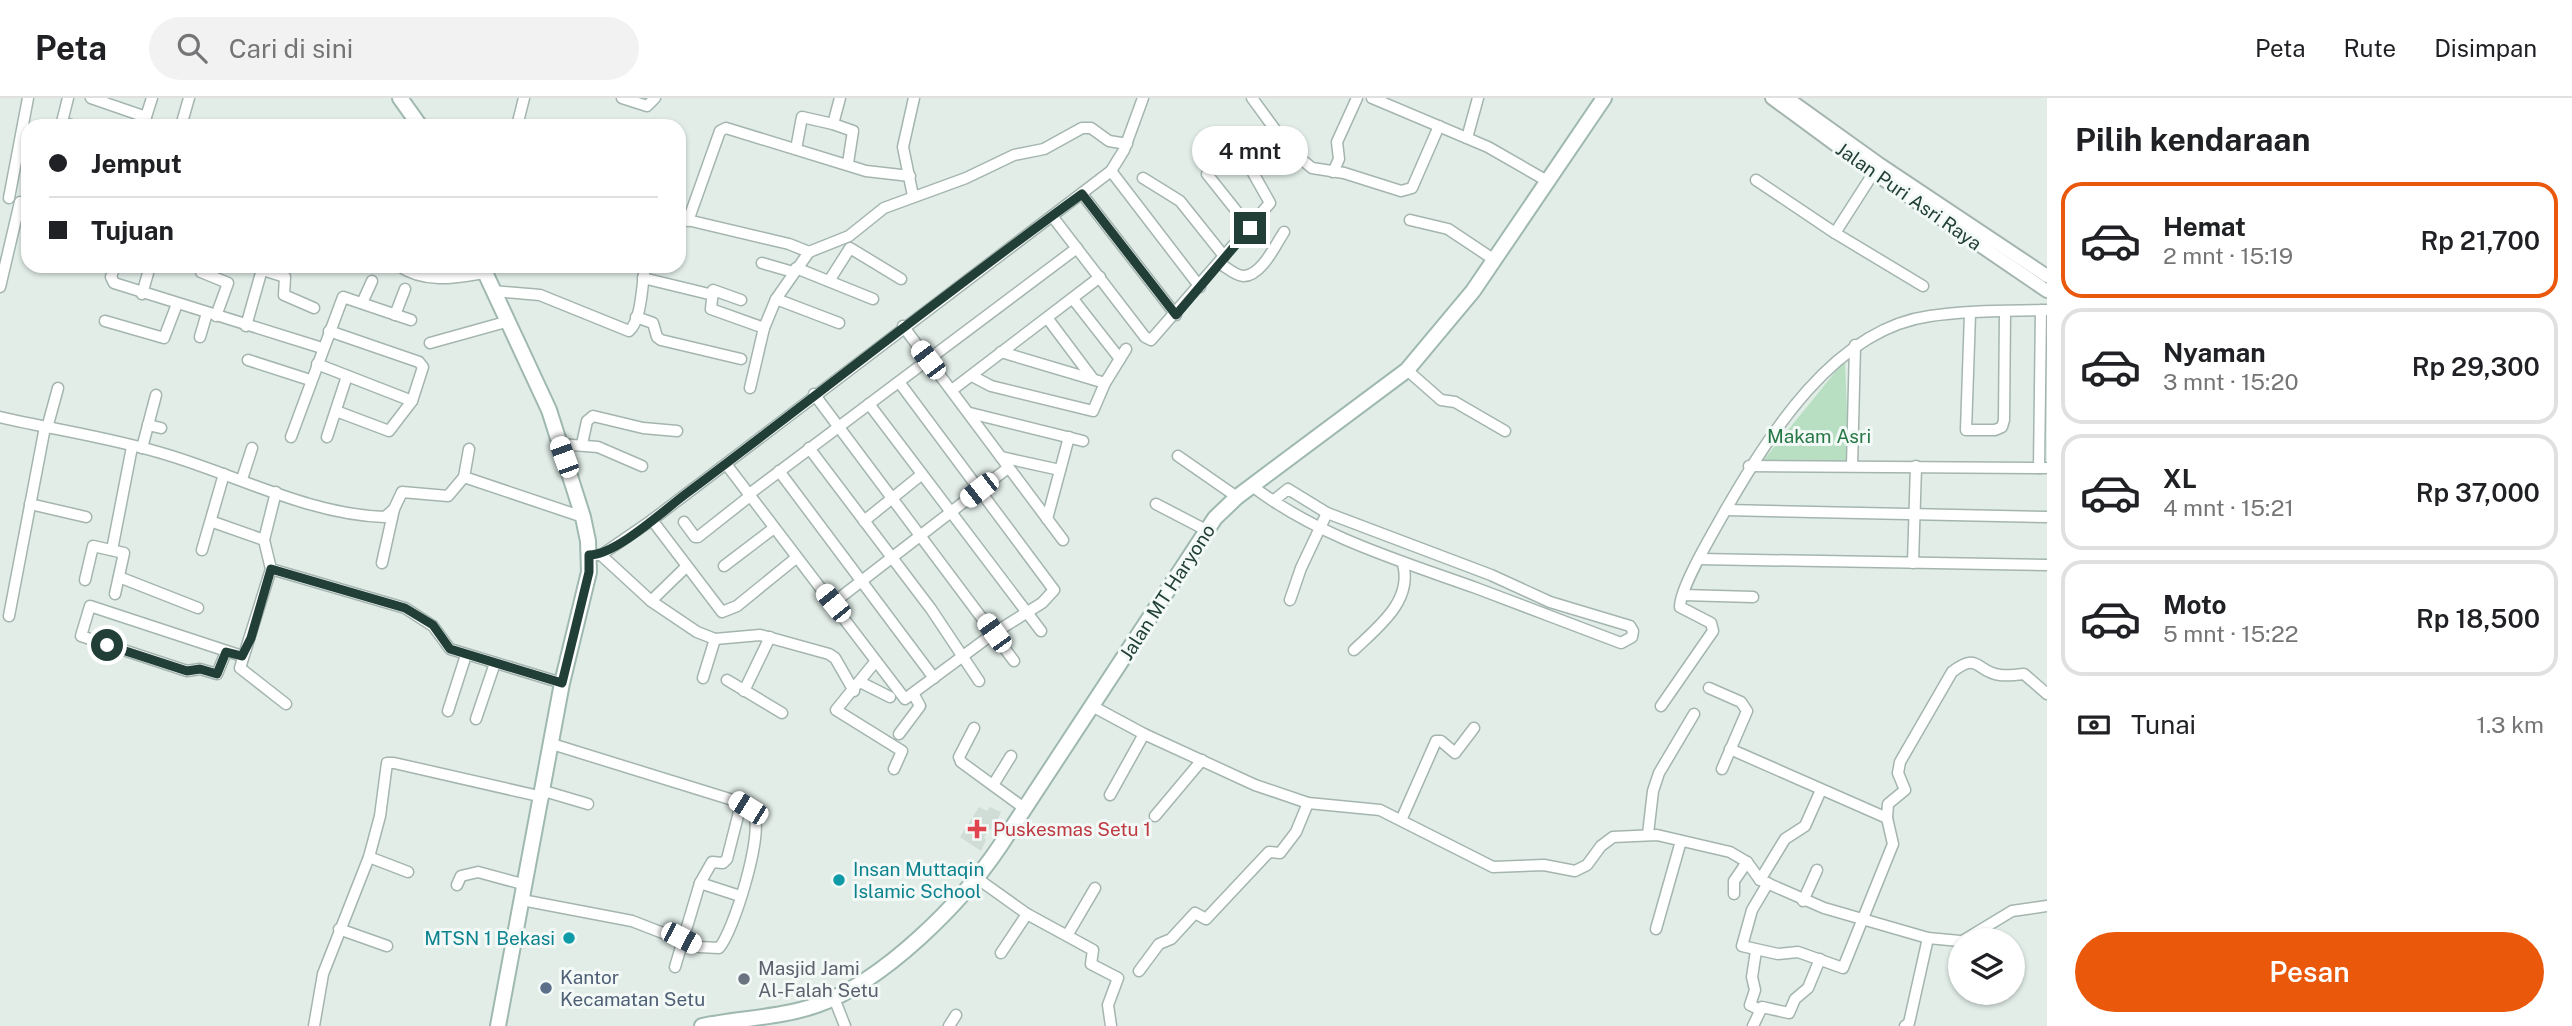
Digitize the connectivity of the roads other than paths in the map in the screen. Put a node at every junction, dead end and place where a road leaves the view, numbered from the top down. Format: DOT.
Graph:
graph roads {
  1 [pos="28,98"];
  2 [pos="68,98"];
  3 [pos="91,98"];
  4 [pos="152,98"];
  5 [pos="189,98"];
  6 [pos="400,98"];
  7 [pos="524,98"];
  8 [pos="622,98"];
  9 [pos="655,98"];
  10 [pos="840,98"];
  11 [pos="914,98"];
  12 [pos="1143,98"];
  13 [pos="1252,98"];
  14 [pos="1357,98"];
  15 [pos="1372,98"];
  16 [pos="1478,98"];
  17 [pos="1604,98"];
  18 [pos="1772,98"];
  19 [pos="1787,98"];
  20 [pos="1393,102"];
  21 [pos="1798,111"];
  22 [pos="23,119"];
  23 [pos="62,119"];
  24 [pos="139,119"];
  25 [pos="145,119"];
  26 [pos="183,119"];
  27 [pos="415,119"];
  28 [pos="519,119"];
  29 [pos="832,124"];
  30 [pos="1439,126"];
  31 [pos="21,127"];
  32 [pos="1467,138"];
  33 [pos="1122,143"];
  34 [pos="796,149"];
  35 [pos="1235,152"];
  36 [pos="848,163"];
  37 [pos="1876,169"];
  38 [pos="1111,170"];
  39 [pos="1333,172"];
  40 [pos="1207,174"];
  41 [pos="910,176"];
  42 [pos="1143,178"];
  43 [pos="1756,180"];
  44 [pos="1549,182"];
  45 [pos="1082,194"];
  46 [pos="913,196"];
  47 [pos="4,197"];
  48 [pos="21,202"];
  49 [pos="21,214"];
  50 [pos="686,215"];
  51 [pos="1052,216"];
  52 [pos="686,220"];
  53 [pos="1410,220"];
  54 [pos="1250,228"];
  55 [pos="1284,232"];
  56 [pos="1835,233"];
  57 [pos="1077,248"];
  58 [pos="809,252"];
  59 [pos="1493,259"];
  60 [pos="1221,260"];
  61 [pos="762,263"];
  62 [pos="795,270"];
  63 [pos="114,273"];
  64 [pos="148,273"];
  65 [pos="204,273"];
  66 [pos="262,273"];
  67 [pos="275,273"];
  68 [pos="410,273"];
  69 [pos="463,273"];
  70 [pos="484,273"];
  71 [pos="644,273"];
  72 [pos="2047,276"];
  73 [pos="1100,277"];
  74 [pos="643,278"];
  75 [pos="901,279"];
  76 [pos="372,281"];
  77 [pos="829,281"];
  78 [pos="1923,286"];
  79 [pos="0,287"];
  80 [pos="1200,287"];
  81 [pos="405,289"];
  82 [pos="492,291"];
  83 [pos="2047,291"];
  84 [pos="142,294"];
  85 [pos="713,296"];
  86 [pos="776,299"];
  87 [pos="873,299"];
  88 [pos="1073,299"];
  89 [pos="741,300"];
  90 [pos="362,303"];
  91 [pos="177,304"];
  92 [pos="314,308"];
  93 [pos="2044,310"];
  94 [pos="2005,312"];
  95 [pos="1970,314"];
  96 [pos="212,315"];
  97 [pos="395,315"];
  98 [pos="1176,315"];
  99 [pos="636,317"];
  100 [pos="1048,319"];
  101 [pos="411,320"];
  102 [pos="105,321"];
  103 [pos="509,321"];
  104 [pos="839,324"];
  105 [pos="246,326"];
  106 [pos="902,326"];
  107 [pos="764,328"];
  108 [pos="329,331"];
  109 [pos="200,337"];
  110 [pos="430,343"];
  111 [pos="1855,345"];
  112 [pos="322,348"];
  113 [pos="1001,352"];
  114 [pos="741,359"];
  115 [pos="248,360"];
  116 [pos="928,360"];
  117 [pos="317,364"];
  118 [pos="2043,365"];
  119 [pos="1407,370"];
  120 [pos="347,376"];
  121 [pos="972,376"];
  122 [pos="1093,379"];
  123 [pos="310,380"];
  124 [pos="899,383"];
  125 [pos="1105,383"];
  126 [pos="58,388"];
  127 [pos="750,388"];
  128 [pos="952,390"];
  129 [pos="814,394"];
  130 [pos="156,395"];
  131 [pos="412,401"];
  132 [pos="870,404"];
  133 [pos="336,411"];
  134 [pos="970,413"];
  135 [pos="0,417"];
  136 [pos="148,425"];
  137 [pos="46,427"];
  138 [pos="838,427"];
  139 [pos="161,428"];
  140 [pos="677,431"];
  141 [pos="1505,431"];
  142 [pos="291,437"];
  143 [pos="327,437"];
  144 [pos="1069,437"];
  145 [pos="1083,441"];
  146 [pos="559,444"];
  147 [pos="582,444"];
  148 [pos="137,448"];
  149 [pos="252,448"];
  150 [pos="809,448"];
  151 [pos="469,449"];
  152 [pos="1178,456"];
  153 [pos="1001,457"];
  154 [pos="726,464"];
  155 [pos="642,466"];
  156 [pos="1749,466"];
  157 [pos="1852,466"];
  158 [pos="1916,466"];
  159 [pos="1008,468"];
  160 [pos="2043,468"];
  161 [pos="1060,470"];
  162 [pos="779,471"];
  163 [pos="224,474"];
  164 [pos="921,475"];
  165 [pos="464,477"];
  166 [pos="242,479"];
  167 [pos="1252,486"];
  168 [pos="979,490"];
  169 [pos="276,492"];
  170 [pos="749,495"];
  171 [pos="1237,497"];
  172 [pos="891,498"];
  173 [pos="1273,501"];
  174 [pos="30,503"];
  175 [pos="1156,504"];
  176 [pos="394,509"];
  177 [pos="1726,510"];
  178 [pos="950,513"];
  179 [pos="1327,513"];
  180 [pos="1914,515"];
  181 [pos="86,517"];
  182 [pos="583,517"];
  183 [pos="2047,517"];
  184 [pos="1047,519"];
  185 [pos="652,520"];
  186 [pos="864,521"];
  187 [pos="213,522"];
  188 [pos="684,522"];
  189 [pos="1320,527"];
  190 [pos="774,528"];
  191 [pos="1206,530"];
  192 [pos="920,535"];
  193 [pos="264,540"];
  194 [pos="1063,540"];
  195 [pos="112,550"];
  196 [pos="202,550"];
  197 [pos="595,555"];
  198 [pos="796,558"];
  199 [pos="892,558"];
  200 [pos="1699,559"];
  201 [pos="382,563"];
  202 [pos="1913,563"];
  203 [pos="1403,564"];
  204 [pos="2047,565"];
  205 [pos="724,566"];
  206 [pos="686,567"];
  207 [pos="271,569"];
  208 [pos="1491,575"];
  209 [pos="119,577"];
  210 [pos="85,580"];
  211 [pos="863,580"];
  212 [pos="1473,587"];
  213 [pos="115,594"];
  214 [pos="1683,595"];
  215 [pos="1753,597"];
  216 [pos="651,600"];
  217 [pos="1290,600"];
  218 [pos="833,603"];
  219 [pos="198,608"];
  220 [pos="7,609"];
  221 [pos="1026,612"];
  222 [pos="1041,631"];
  223 [pos="994,633"];
  224 [pos="770,637"];
  225 [pos="715,639"];
  226 [pos="1354,650"];
  227 [pos="226,652"];
  228 [pos="466,655"];
  229 [pos="242,656"];
  230 [pos="962,656"];
  231 [pos="1014,661"];
  232 [pos="875,662"];
  233 [pos="495,663"];
  234 [pos="703,678"];
  235 [pos="934,678"];
  236 [pos="727,680"];
  237 [pos="979,681"];
  238 [pos="562,683"];
  239 [pos="857,686"];
  240 [pos="1709,688"];
  241 [pos="744,691"];
  242 [pos="914,695"];
  243 [pos="2047,695"];
  244 [pos="890,698"];
  245 [pos="286,704"];
  246 [pos="1092,706"];
  247 [pos="1661,706"];
  248 [pos="448,711"];
  249 [pos="782,713"];
  250 [pos="1695,714"];
  251 [pos="477,719"];
  252 [pos="974,728"];
  253 [pos="1474,728"];
  254 [pos="899,734"];
  255 [pos="1144,734"];
  256 [pos="552,744"];
  257 [pos="1730,749"];
  258 [pos="1011,757"];
  259 [pos="1202,760"];
  260 [pos="894,769"];
  261 [pos="1721,769"];
  262 [pos="992,785"];
  263 [pos="1821,790"];
  264 [pos="543,794"];
  265 [pos="1110,795"];
  266 [pos="736,801"];
  267 [pos="1308,803"];
  268 [pos="588,804"];
  269 [pos="1024,808"];
  270 [pos="1155,816"];
  271 [pos="1402,818"];
  272 [pos="1887,818"];
  273 [pos="1648,834"];
  274 [pos="1681,841"];
  275 [pos="369,857"];
  276 [pos="1747,862"];
  277 [pos="1816,870"];
  278 [pos="408,872"];
  279 [pos="978,879"];
  280 [pos="1764,881"];
  281 [pos="700,883"];
  282 [pos="457,885"];
  283 [pos="526,885"];
  284 [pos="1095,888"];
  285 [pos="1734,894"];
  286 [pos="740,896"];
  287 [pos="522,900"];
  288 [pos="1803,901"];
  289 [pos="2047,906"];
  290 [pos="1027,914"];
  291 [pos="1863,920"];
  292 [pos="1983,928"];
  293 [pos="339,929"];
  294 [pos="1656,929"];
  295 [pos="1068,934"];
  296 [pos="681,938"];
  297 [pos="1928,938"];
  298 [pos="1948,939"];
  299 [pos="387,946"];
  300 [pos="1756,951"];
  301 [pos="1001,953"];
  302 [pos="1820,959"];
  303 [pos="675,967"];
  304 [pos="1139,971"];
  305 [pos="834,998"];
  306 [pos="1760,1010"];
  307 [pos="956,1015"];
  308 [pos="773,1021"];
  309 [pos="314,1026"];
  310 [pos="498,1026"];
  311 [pos="702,1026"];
  312 [pos="845,1026"];
  313 [pos="950,1026"];
  314 [pos="1111,1026"];
  315 [pos="1753,1026"];
  316 [pos="1905,1026"];
  1 -- 22 [label="street"];
  2 -- 23 [label="street"];
  3 -- 24 [label="street"];
  4 -- 25 [label="street"];
  5 -- 26 [label="street"];
  6 -- 27 [label="main road"];
  7 -- 28 [label="street"];
  8 -- 9 [label="street"];
  10 -- 29 [label="street"];
  11 -- 41 [label="street"];
  12 -- 33 [label="street"];
  13 -- 39 [label="street"];
  14 -- 39 [label="street"];
  15 -- 20 [label="street"];
  16 -- 32 [label="street"];
  17 -- 44 [label="main road, Jalan MT Haryono"];
  18 -- 21 [label="street, Jalan Puri Asri Raya"];
  19 -- 21 [label="street, Jalan Puri Asri Raya"];
  20 -- 30 [label="street"];
  21 -- 37 [label="street, Jalan Puri Asri Raya"];
  29 -- 34 [label="street"];
  29 -- 36 [label="street"];
  30 -- 32 [label="street"];
  30 -- 39 [label="street"];
  31 -- 47 [label="street"];
  32 -- 44 [label="street"];
  33 -- 38 [label="street"];
  33 -- 46 [label="street"];
  34 -- 36 [label="street"];
  34 -- 50 [label="street"];
  35 -- 54 [label="street"];
  36 -- 41 [label="street"];
  37 -- 56 [label="street"];
  37 -- 72 [label="street, Jalan Puri Asri Raya"];
  37 -- 83 [label="street, Jalan Puri Asri Raya"];
  38 -- 45 [label="street"];
  38 -- 80 [label="street"];
  40 -- 54 [label="street"];
  41 -- 46 [label="street"];
  42 -- 60 [label="street"];
  43 -- 56 [label="street"];
  44 -- 59 [label="main road, Jalan MT Haryono"];
  45 -- 51 [label="street"];
  45 -- 98 [label="street"];
  46 -- 58 [label="street"];
  47 -- 48 [label="street"];
  49 -- 79 [label="street"];
  51 -- 57 [label="street"];
  51 -- 106 [label="street"];
  52 -- 58 [label="street"];
  53 -- 59 [label="street"];
  54 -- 60 [label="street"];
  55 -- 60 [label="street"];
  56 -- 78 [label="street"];
  57 -- 73 [label="street"];
  57 -- 116 [label="street"];
  58 -- 62 [label="street"];
  59 -- 119 [label="main road, Jalan MT Haryono"];
  60 -- 80 [label="street"];
  61 -- 62 [label="street"];
  62 -- 77 [label="street"];
  62 -- 86 [label="street"];
  63 -- 84 [label="street"];
  64 -- 84 [label="street"];
  65 -- 96 [label="street"];
  66 -- 105 [label="street"];
  67 -- 92 [label="street"];
  68 -- 69 [label="street"];
  70 -- 82 [label="main road"];
  71 -- 74 [label="street"];
  73 -- 88 [label="street"];
  73 -- 98 [label="street"];
  74 -- 85 [label="street"];
  74 -- 99 [label="street"];
  75 -- 77 [label="street"];
  76 -- 90 [label="street"];
  77 -- 87 [label="street"];
  80 -- 98 [label="street"];
  81 -- 97 [label="street"];
  82 -- 99 [label="street"];
  82 -- 103 [label="main road"];
  84 -- 91 [label="street"];
  85 -- 89 [label="street"];
  85 -- 107 [label="street"];
  86 -- 104 [label="street"];
  86 -- 107 [label="street"];
  88 -- 100 [label="street"];
  88 -- 125 [label="street"];
  90 -- 97 [label="street"];
  90 -- 108 [label="street"];
  91 -- 96 [label="street"];
  91 -- 102 [label="street"];
  93 -- 94 [label="street"];
  93 -- 118 [label="street"];
  94 -- 95 [label="street"];
  94 -- 95 [label="street"];
  95 -- 111 [label="street"];
  96 -- 105 [label="street"];
  96 -- 109 [label="street"];
  97 -- 101 [label="street"];
  99 -- 114 [label="street"];
  100 -- 113 [label="street"];
  100 -- 122 [label="street"];
  103 -- 110 [label="street"];
  103 -- 146 [label="main road"];
  105 -- 112 [label="street"];
  106 -- 116 [label="street"];
  106 -- 129 [label="street"];
  107 -- 127 [label="street"];
  108 -- 112 [label="street"];
  108 -- 131 [label="street"];
  111 -- 156 [label="street"];
  111 -- 157 [label="street"];
  112 -- 117 [label="street"];
  113 -- 121 [label="street"];
  113 -- 122 [label="street"];
  115 -- 123 [label="street"];
  116 -- 124 [label="street"];
  116 -- 128 [label="street"];
  117 -- 120 [label="street"];
  117 -- 123 [label="street"];
  118 -- 160 [label="street"];
  119 -- 141 [label="street"];
  119 -- 167 [label="main road, Jalan MT Haryono"];
  120 -- 131 [label="street"];
  120 -- 133 [label="street"];
  121 -- 125 [label="street"];
  121 -- 128 [label="street"];
  122 -- 125 [label="street"];
  123 -- 142 [label="street"];
  124 -- 132 [label="street"];
  124 -- 168 [label="street"];
  126 -- 137 [label="street"];
  128 -- 134 [label="street"];
  129 -- 138 [label="street"];
  129 -- 154 [label="street"];
  130 -- 136 [label="street"];
  131 -- 133 [label="street"];
  132 -- 138 [label="street"];
  132 -- 164 [label="street"];
  133 -- 143 [label="street"];
  134 -- 144 [label="street"];
  134 -- 153 [label="street"];
  135 -- 137 [label="street"];
  136 -- 139 [label="street"];
  136 -- 148 [label="street"];
  137 -- 148 [label="street"];
  137 -- 174 [label="street"];
  138 -- 150 [label="street"];
  138 -- 172 [label="street"];
  140 -- 147 [label="street"];
  144 -- 145 [label="street"];
  144 -- 161 [label="street"];
  146 -- 147 [label="street"];
  146 -- 182 [label="main road"];
  147 -- 155 [label="street"];
  148 -- 163 [label="street"];
  148 -- 195 [label="street"];
  149 -- 166 [label="street"];
  150 -- 162 [label="street"];
  150 -- 186 [label="street"];
  151 -- 165 [label="street"];
  152 -- 171 [label="street"];
  153 -- 159 [label="street"];
  153 -- 161 [label="street"];
  154 -- 170 [label="street"];
  154 -- 185 [label="street"];
  156 -- 157 [label="street"];
  156 -- 177 [label="street"];
  157 -- 158 [label="street"];
  158 -- 160 [label="street"];
  158 -- 180 [label="street"];
  159 -- 168 [label="street"];
  159 -- 184 [label="street"];
  161 -- 184 [label="street"];
  162 -- 170 [label="street"];
  162 -- 211 [label="street"];
  163 -- 166 [label="street"];
  163 -- 187 [label="street"];
  164 -- 172 [label="street"];
  164 -- 178 [label="street"];
  165 -- 176 [label="street"];
  165 -- 182 [label="street"];
  166 -- 169 [label="street"];
  167 -- 171 [label="main road, Jalan MT Haryono"];
  167 -- 173 [label="street"];
  168 -- 178 [label="street"];
  168 -- 221 [label="street"];
  169 -- 176 [label="street"];
  169 -- 193 [label="street"];
  170 -- 188 [label="street"];
  170 -- 190 [label="street"];
  171 -- 191 [label="main road, Jalan MT Haryono"];
  172 -- 186 [label="street"];
  172 -- 192 [label="street"];
  173 -- 179 [label="street"];
  173 -- 189 [label="street"];
  174 -- 181 [label="street"];
  174 -- 220 [label="street"];
  175 -- 191 [label="street"];
  176 -- 201 [label="street"];
  177 -- 180 [label="street"];
  177 -- 200 [label="street"];
  178 -- 192 [label="street"];
  178 -- 221 [label="street"];
  179 -- 189 [label="street"];
  179 -- 208 [label="street"];
  180 -- 183 [label="street"];
  180 -- 202 [label="street"];
  182 -- 197 [label="main road"];
  184 -- 194 [label="street"];
  185 -- 197 [label="street"];
  185 -- 206 [label="street"];
  186 -- 199 [label="street"];
  187 -- 193 [label="street"];
  187 -- 196 [label="street"];
  189 -- 203 [label="street"];
  189 -- 217 [label="street"];
  190 -- 198 [label="street"];
  190 -- 205 [label="street"];
  191 -- 246 [label="main road, Jalan MT Haryono"];
  192 -- 199 [label="street"];
  192 -- 223 [label="street"];
  193 -- 207 [label="street"];
  195 -- 209 [label="street"];
  195 -- 210 [label="street"];
  197 -- 216 [label="street"];
  197 -- 238 [label="main road"];
  198 -- 206 [label="street"];
  198 -- 218 [label="street"];
  199 -- 211 [label="street"];
  199 -- 230 [label="street"];
  200 -- 202 [label="street"];
  200 -- 214 [label="street"];
  202 -- 204 [label="street"];
  203 -- 212 [label="street"];
  203 -- 226 [label="street"];
  206 -- 216 [label="street"];
  207 -- 228 [label="street"];
  207 -- 229 [label="street"];
  208 -- 212 [label="street"];
  208 -- 212 [label="street"];
  209 -- 213 [label="street"];
  209 -- 219 [label="street"];
  211 -- 218 [label="street"];
  211 -- 235 [label="street"];
  214 -- 215 [label="street"];
  214 -- 247 [label="street"];
  216 -- 225 [label="street"];
  218 -- 232 [label="street"];
  221 -- 222 [label="street"];
  221 -- 223 [label="street"];
  223 -- 230 [label="street"];
  223 -- 231 [label="street"];
  224 -- 225 [label="street"];
  224 -- 239 [label="street"];
  224 -- 241 [label="street"];
  225 -- 234 [label="street"];
  227 -- 227 [label="street"];
  227 -- 229 [label="street"];
  228 -- 233 [label="street"];
  228 -- 248 [label="street"];
  229 -- 245 [label="street"];
  230 -- 235 [label="street"];
  230 -- 237 [label="street"];
  232 -- 239 [label="street"];
  232 -- 242 [label="street"];
  233 -- 238 [label="street"];
  233 -- 251 [label="street"];
  235 -- 242 [label="street"];
  236 -- 241 [label="street"];
  238 -- 256 [label="main road"];
  239 -- 244 [label="street"];
  239 -- 260 [label="street"];
  240 -- 257 [label="street"];
  241 -- 249 [label="street"];
  242 -- 254 [label="street"];
  243 -- 272 [label="street"];
  246 -- 255 [label="street"];
  246 -- 269 [label="main road, Jalan MT Haryono"];
  250 -- 273 [label="street"];
  252 -- 262 [label="street"];
  253 -- 271 [label="street"];
  255 -- 259 [label="street"];
  255 -- 265 [label="street"];
  256 -- 264 [label="main road"];
  256 -- 266 [label="street"];
  257 -- 261 [label="street"];
  257 -- 263 [label="street"];
  258 -- 262 [label="street"];
  259 -- 267 [label="street"];
  259 -- 270 [label="street"];
  262 -- 269 [label="street"];
  263 -- 272 [label="street"];
  263 -- 280 [label="street"];
  264 -- 268 [label="street"];
  264 -- 275 [label="street"];
  264 -- 283 [label="main road"];
  266 -- 281 [label="street"];
  266 -- 286 [label="street"];
  267 -- 271 [label="street"];
  267 -- 304 [label="street"];
  269 -- 279 [label="main road, Jalan MT Haryono"];
  271 -- 273 [label="street"];
  272 -- 291 [label="street"];
  273 -- 274 [label="street"];
  274 -- 276 [label="street"];
  274 -- 294 [label="street"];
  275 -- 278 [label="street"];
  275 -- 293 [label="street"];
  276 -- 280 [label="street"];
  276 -- 285 [label="street"];
  277 -- 288 [label="street"];
  279 -- 290 [label="street"];
  279 -- 305 [label="main road, Jalan MT Haryono"];
  280 -- 288 [label="street"];
  280 -- 300 [label="street"];
  281 -- 286 [label="street"];
  281 -- 296 [label="street"];
  282 -- 283 [label="street"];
  283 -- 287 [label="main road"];
  284 -- 295 [label="street"];
  286 -- 296 [label="street"];
  287 -- 296 [label="street"];
  287 -- 310 [label="main road"];
  288 -- 291 [label="street"];
  289 -- 292 [label="street"];
  290 -- 295 [label="street"];
  290 -- 301 [label="street"];
  291 -- 297 [label="street"];
  291 -- 302 [label="street"];
  293 -- 299 [label="street"];
  293 -- 309 [label="street"];
  295 -- 314 [label="street"];
  296 -- 303 [label="street"];
  297 -- 298 [label="street"];
  297 -- 316 [label="street"];
  300 -- 302 [label="street"];
  300 -- 306 [label="street"];
  302 -- 306 [label="street"];
  305 -- 308 [label="main road, Jalan MT Haryono"];
  305 -- 312 [label="street"];
  306 -- 315 [label="street"];
  307 -- 313 [label="street"];
  308 -- 311 [label="main road, Jalan MT Haryono"];
}
